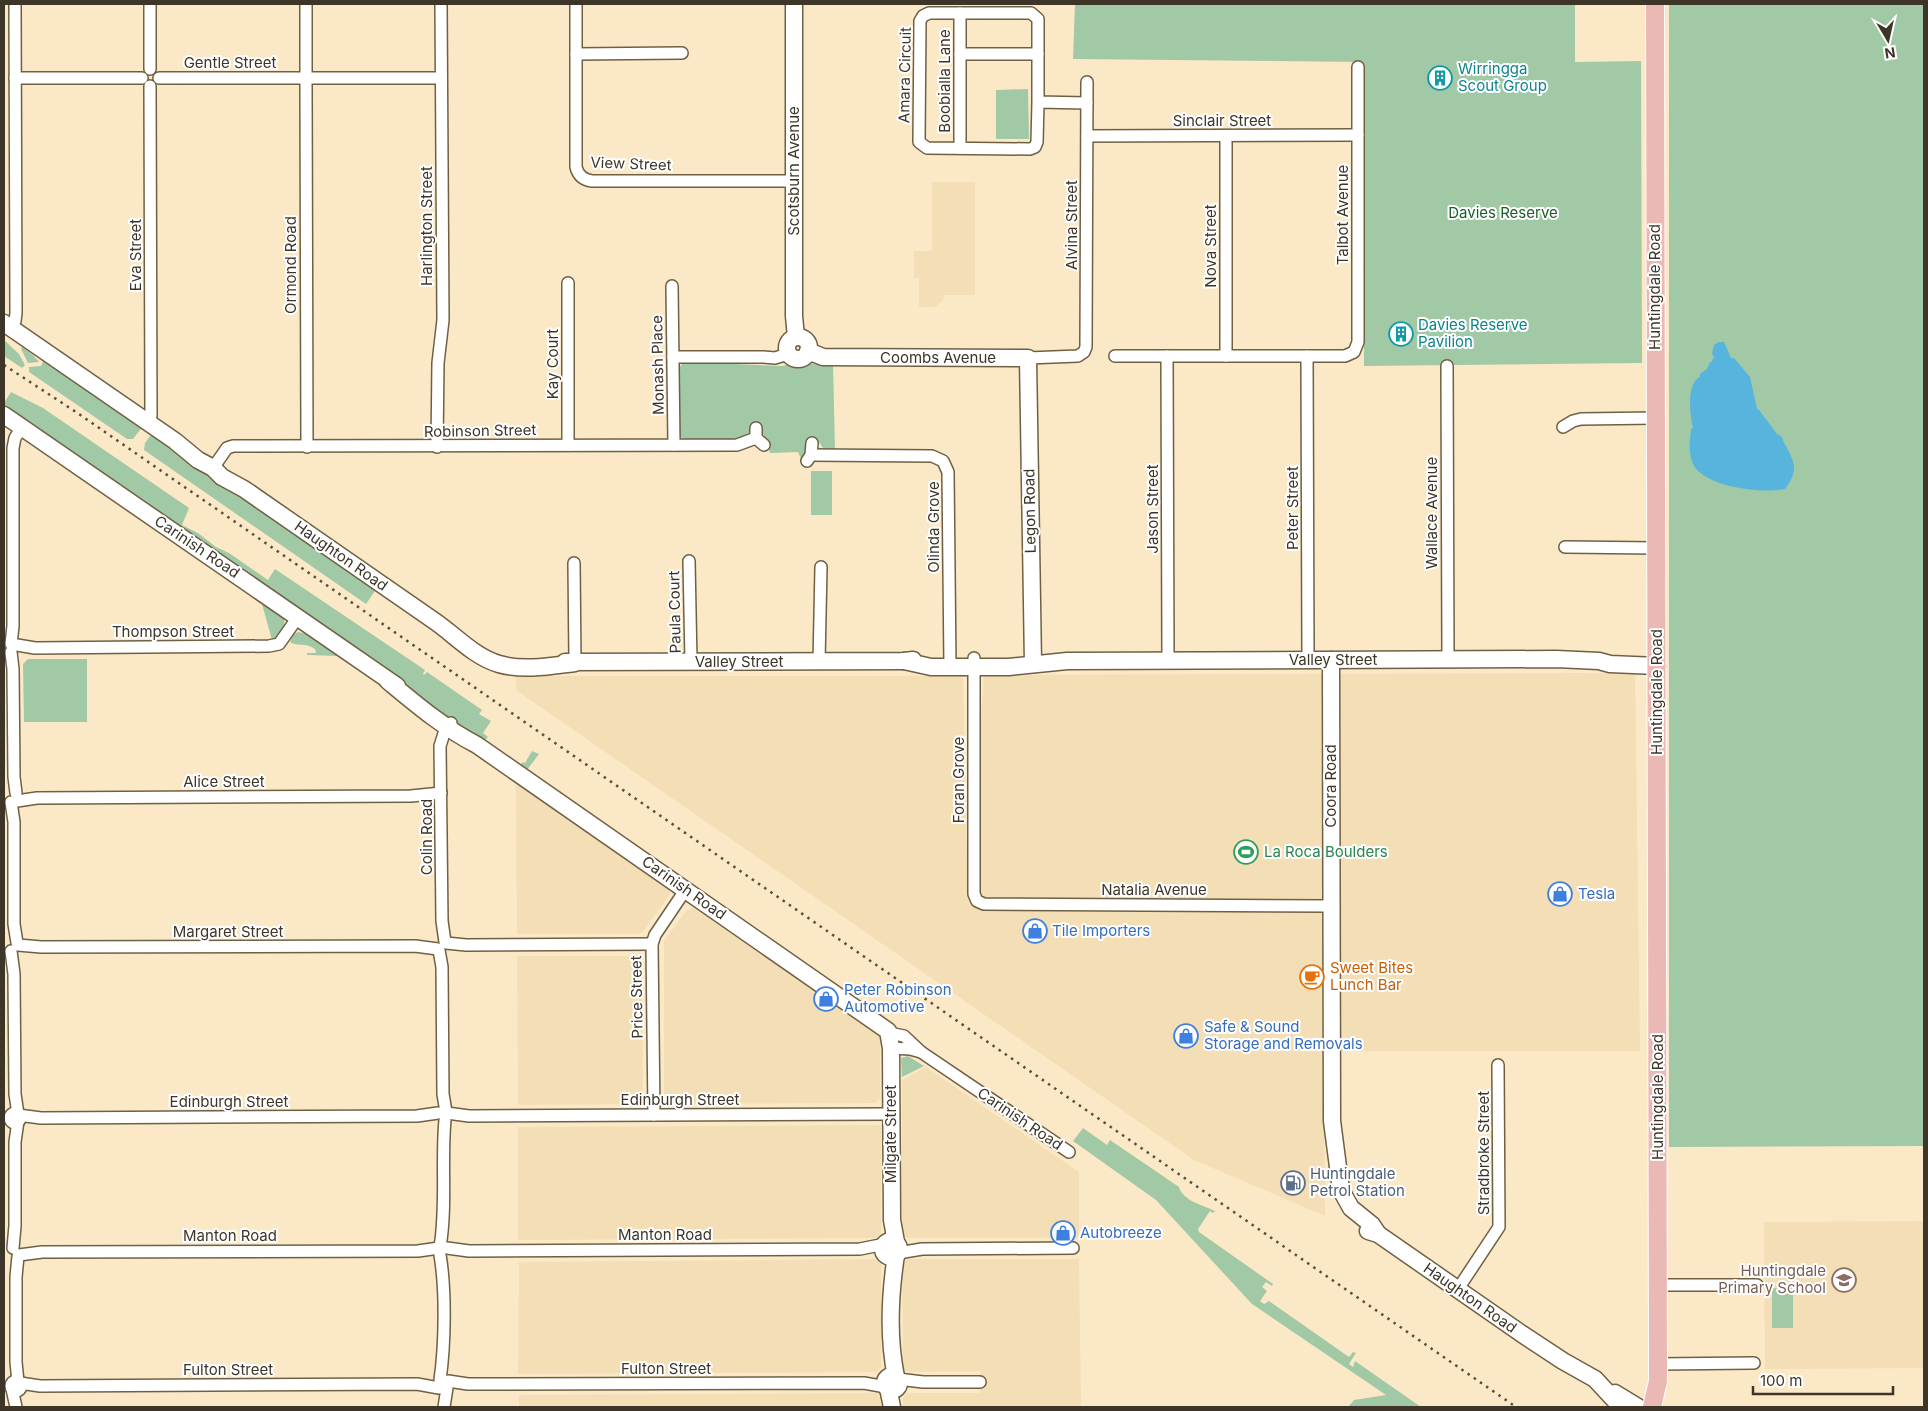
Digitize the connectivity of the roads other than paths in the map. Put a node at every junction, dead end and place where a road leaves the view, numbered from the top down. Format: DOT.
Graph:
graph roads {
  1 [pos="15,4"];
  2 [pos="150,4"];
  3 [pos="306,4"];
  4 [pos="441,4"];
  5 [pos="576,4"];
  6 [pos="794,4"];
  7 [pos="1655,4"];
  8 [pos="960,13"];
  9 [pos="682,53"];
  10 [pos="576,54"];
  11 [pos="960,54"];
  12 [pos="1038,54"];
  13 [pos="1358,67"];
  14 [pos="15,78"];
  15 [pos="150,78"];
  16 [pos="306,78"];
  17 [pos="441,78"];
  18 [pos="1087,82"];
  19 [pos="1038,102"];
  20 [pos="1087,103"];
  21 [pos="1358,135"];
  22 [pos="1087,136"];
  23 [pos="1226,136"];
  24 [pos="960,148"];
  25 [pos="794,181"];
  26 [pos="568,283"];
  27 [pos="672,286"];
  28 [pos="7,326"];
  29 [pos="796,337"];
  30 [pos="808,351"];
  31 [pos="788,354"];
  32 [pos="1115,356"];
  33 [pos="1167,356"];
  34 [pos="1226,356"];
  35 [pos="1307,356"];
  36 [pos="674,357"];
  37 [pos="1069,357"];
  38 [pos="1028,358"];
  39 [pos="1447,366"];
  40 [pos="4,415"];
  41 [pos="1656,418"];
  42 [pos="146,422"];
  43 [pos="1563,426"];
  44 [pos="26,430"];
  45 [pos="759,437"];
  46 [pos="812,443"];
  47 [pos="674,445"];
  48 [pos="568,446"];
  49 [pos="306,447"];
  50 [pos="437,447"];
  51 [pos="215,464"];
  52 [pos="8,498"];
  53 [pos="1564,547"];
  54 [pos="1656,548"];
  55 [pos="689,561"];
  56 [pos="574,563"];
  57 [pos="821,567"];
  58 [pos="298,617"];
  59 [pos="11,648"];
  60 [pos="1308,660"];
  61 [pos="1331,660"];
  62 [pos="1448,660"];
  63 [pos="950,661"];
  64 [pos="1032,661"];
  65 [pos="1168,661"];
  66 [pos="1657,661"];
  67 [pos="503,662"];
  68 [pos="575,662"];
  69 [pos="691,662"];
  70 [pos="819,662"];
  71 [pos="974,663"];
  72 [pos="452,728"];
  73 [pos="441,797"];
  74 [pos="12,798"];
  75 [pos="686,890"];
  76 [pos="977,901"];
  77 [pos="1331,906"];
  78 [pos="652,944"];
  79 [pos="442,946"];
  80 [pos="12,948"];
  81 [pos="890,1040"];
  82 [pos="1498,1065"];
  83 [pos="891,1114"];
  84 [pos="654,1115"];
  85 [pos="442,1116"];
  86 [pos="12,1118"];
  87 [pos="1069,1152"];
  88 [pos="1335,1191"];
  89 [pos="1073,1248"];
  90 [pos="891,1249"];
  91 [pos="443,1251"];
  92 [pos="13,1252"];
  93 [pos="1757,1284"];
  94 [pos="1658,1285"];
  95 [pos="1458,1289"];
  96 [pos="1562,1361"];
  97 [pos="1754,1363"];
  98 [pos="1658,1372"];
  99 [pos="980,1382"];
  100 [pos="1598,1382"];
  101 [pos="892,1383"];
  102 [pos="443,1384"];
  103 [pos="13,1386"];
  104 [pos="1650,1406"];
  105 [pos="16,1407"];
  106 [pos="443,1407"];
  107 [pos="892,1407"];
  108 [pos="1607,1407"];
  109 [pos="1621,1407"];
  1 -- 14 [label="street"];
  2 -- 15 [label="street, Eva Street"];
  3 -- 16 [label="street, Ormond Road"];
  4 -- 17 [label="street, Harlington Street"];
  5 -- 10 [label="street, View Street"];
  6 -- 25 [label="street, Scotsburn Avenue"];
  7 -- 41 [label="main road, Huntingdale Road"];
  8 -- 11 [label="street, Boobialla Lane"];
  8 -- 12 [label="street, Amara Circuit"];
  8 -- 24 [label="street, Amara Circuit"];
  9 -- 10 [label="street"];
  10 -- 25 [label="street, View Street"];
  11 -- 12 [label="street"];
  11 -- 24 [label="street, Boobialla Lane"];
  12 -- 19 [label="street, Amara Circuit"];
  13 -- 21 [label="street, Talbot Avenue"];
  14 -- 15 [label="street, Gentle Street"];
  14 -- 28 [label="street"];
  15 -- 16 [label="street, Gentle Street"];
  15 -- 42 [label="street, Eva Street"];
  16 -- 17 [label="street, Gentle Street"];
  16 -- 49 [label="street, Ormond Road"];
  17 -- 50 [label="street, Harlington Street"];
  18 -- 20 [label="street, Alvina Street"];
  19 -- 20 [label="street"];
  19 -- 24 [label="street, Amara Circuit"];
  20 -- 22 [label="street, Alvina Street"];
  21 -- 23 [label="street, Sinclair Street"];
  21 -- 35 [label="street, Talbot Avenue"];
  22 -- 23 [label="street, Sinclair Street"];
  22 -- 37 [label="street, Alvina Street"];
  23 -- 34 [label="street, Nova Street"];
  25 -- 29 [label="street, Scotsburn Avenue"];
  26 -- 48 [label="street, Kay Court"];
  27 -- 36 [label="street, Monash Place"];
  28 -- 42 [label="street, Haughton Road"];
  29 -- 30 [label="street"];
  29 -- 31 [label="street"];
  30 -- 31 [label="street"];
  30 -- 38 [label="street, Coombs Avenue"];
  31 -- 36 [label="street"];
  32 -- 33 [label="street"];
  33 -- 34 [label="street"];
  33 -- 65 [label="street, Jason Street"];
  34 -- 35 [label="street"];
  35 -- 60 [label="street, Peter Street"];
  36 -- 47 [label="street, Monash Place"];
  37 -- 38 [label="street, Coombs Avenue"];
  38 -- 64 [label="street, Legon Road"];
  39 -- 62 [label="street, Wallace Avenue"];
  40 -- 44 [label="street, Carinish Road"];
  41 -- 43 [label="street"];
  41 -- 54 [label="main road, Huntingdale Road"];
  42 -- 51 [label="street, Haughton Road"];
  44 -- 52 [label="street"];
  44 -- 58 [label="street, Carinish Road"];
  45 -- 47 [label="street, Robinson Street"];
  46 -- 63 [label="street, Olinda Grove"];
  47 -- 48 [label="street, Robinson Street"];
  48 -- 50 [label="street, Robinson Street"];
  49 -- 50 [label="street, Robinson Street"];
  49 -- 51 [label="street, Robinson Street"];
  51 -- 67 [label="street, Haughton Road"];
  52 -- 59 [label="street"];
  53 -- 54 [label="street"];
  54 -- 66 [label="main road, Huntingdale Road"];
  55 -- 69 [label="street, Paula Court"];
  56 -- 68 [label="street"];
  57 -- 70 [label="street"];
  58 -- 59 [label="street, Thompson Street"];
  58 -- 72 [label="street, Carinish Road"];
  59 -- 74 [label="street"];
  60 -- 61 [label="street, Valley Street"];
  60 -- 65 [label="street, Valley Street"];
  61 -- 62 [label="street, Valley Street"];
  61 -- 77 [label="street, Coora Road"];
  62 -- 66 [label="street, Valley Street"];
  63 -- 70 [label="street, Valley Street"];
  63 -- 71 [label="street, Valley Street"];
  64 -- 65 [label="street, Valley Street"];
  64 -- 71 [label="street, Valley Street"];
  66 -- 94 [label="main road, Huntingdale Road"];
  67 -- 68 [label="street, Valley Street"];
  68 -- 69 [label="street, Valley Street"];
  69 -- 70 [label="street, Valley Street"];
  71 -- 76 [label="street, Foran Grove"];
  72 -- 73 [label="street, Colin Road"];
  72 -- 75 [label="street, Carinish Road"];
  73 -- 74 [label="street, Alice Street"];
  73 -- 79 [label="street, Colin Road"];
  74 -- 80 [label="street"];
  75 -- 78 [label="street, Price Street"];
  75 -- 81 [label="street, Carinish Road"];
  76 -- 77 [label="street, Natalia Avenue"];
  77 -- 88 [label="street, Coora Road"];
  78 -- 79 [label="street, Margaret Street"];
  78 -- 84 [label="street, Price Street"];
  79 -- 80 [label="street, Margaret Street"];
  79 -- 85 [label="street, Colin Road"];
  80 -- 86 [label="street"];
  81 -- 83 [label="street, Milgate Street"];
  81 -- 87 [label="street, Carinish Road"];
  82 -- 95 [label="street, Stradbroke Street"];
  83 -- 84 [label="street, Edinburgh Street"];
  83 -- 90 [label="street, Milgate Street"];
  84 -- 85 [label="street, Edinburgh Street"];
  85 -- 86 [label="street, Edinburgh Street"];
  85 -- 91 [label="street, Colin Road"];
  86 -- 92 [label="street"];
  88 -- 95 [label="street, Haughton Road"];
  89 -- 90 [label="street, Manton Road"];
  90 -- 91 [label="street, Manton Road"];
  90 -- 101 [label="street, Milgate Street"];
  91 -- 92 [label="street, Manton Road"];
  91 -- 102 [label="street, Colin Road"];
  92 -- 103 [label="street"];
  93 -- 94 [label="street"];
  94 -- 98 [label="main road, Huntingdale Road"];
  95 -- 96 [label="street, Haughton Road"];
  96 -- 100 [label="street, Haughton Road"];
  96 -- 108 [label="street, Haughton Road"];
  97 -- 98 [label="street"];
  98 -- 104 [label="main road, Huntingdale Road"];
  99 -- 101 [label="street, Fulton Street"];
  100 -- 104 [label="street"];
  100 -- 109 [label="street, Haughton Road"];
  101 -- 102 [label="street, Fulton Street"];
  101 -- 107 [label="street, Milgate Street"];
  102 -- 103 [label="street, Fulton Street"];
  102 -- 106 [label="street, Colin Road"];
  103 -- 105 [label="street"];
}
